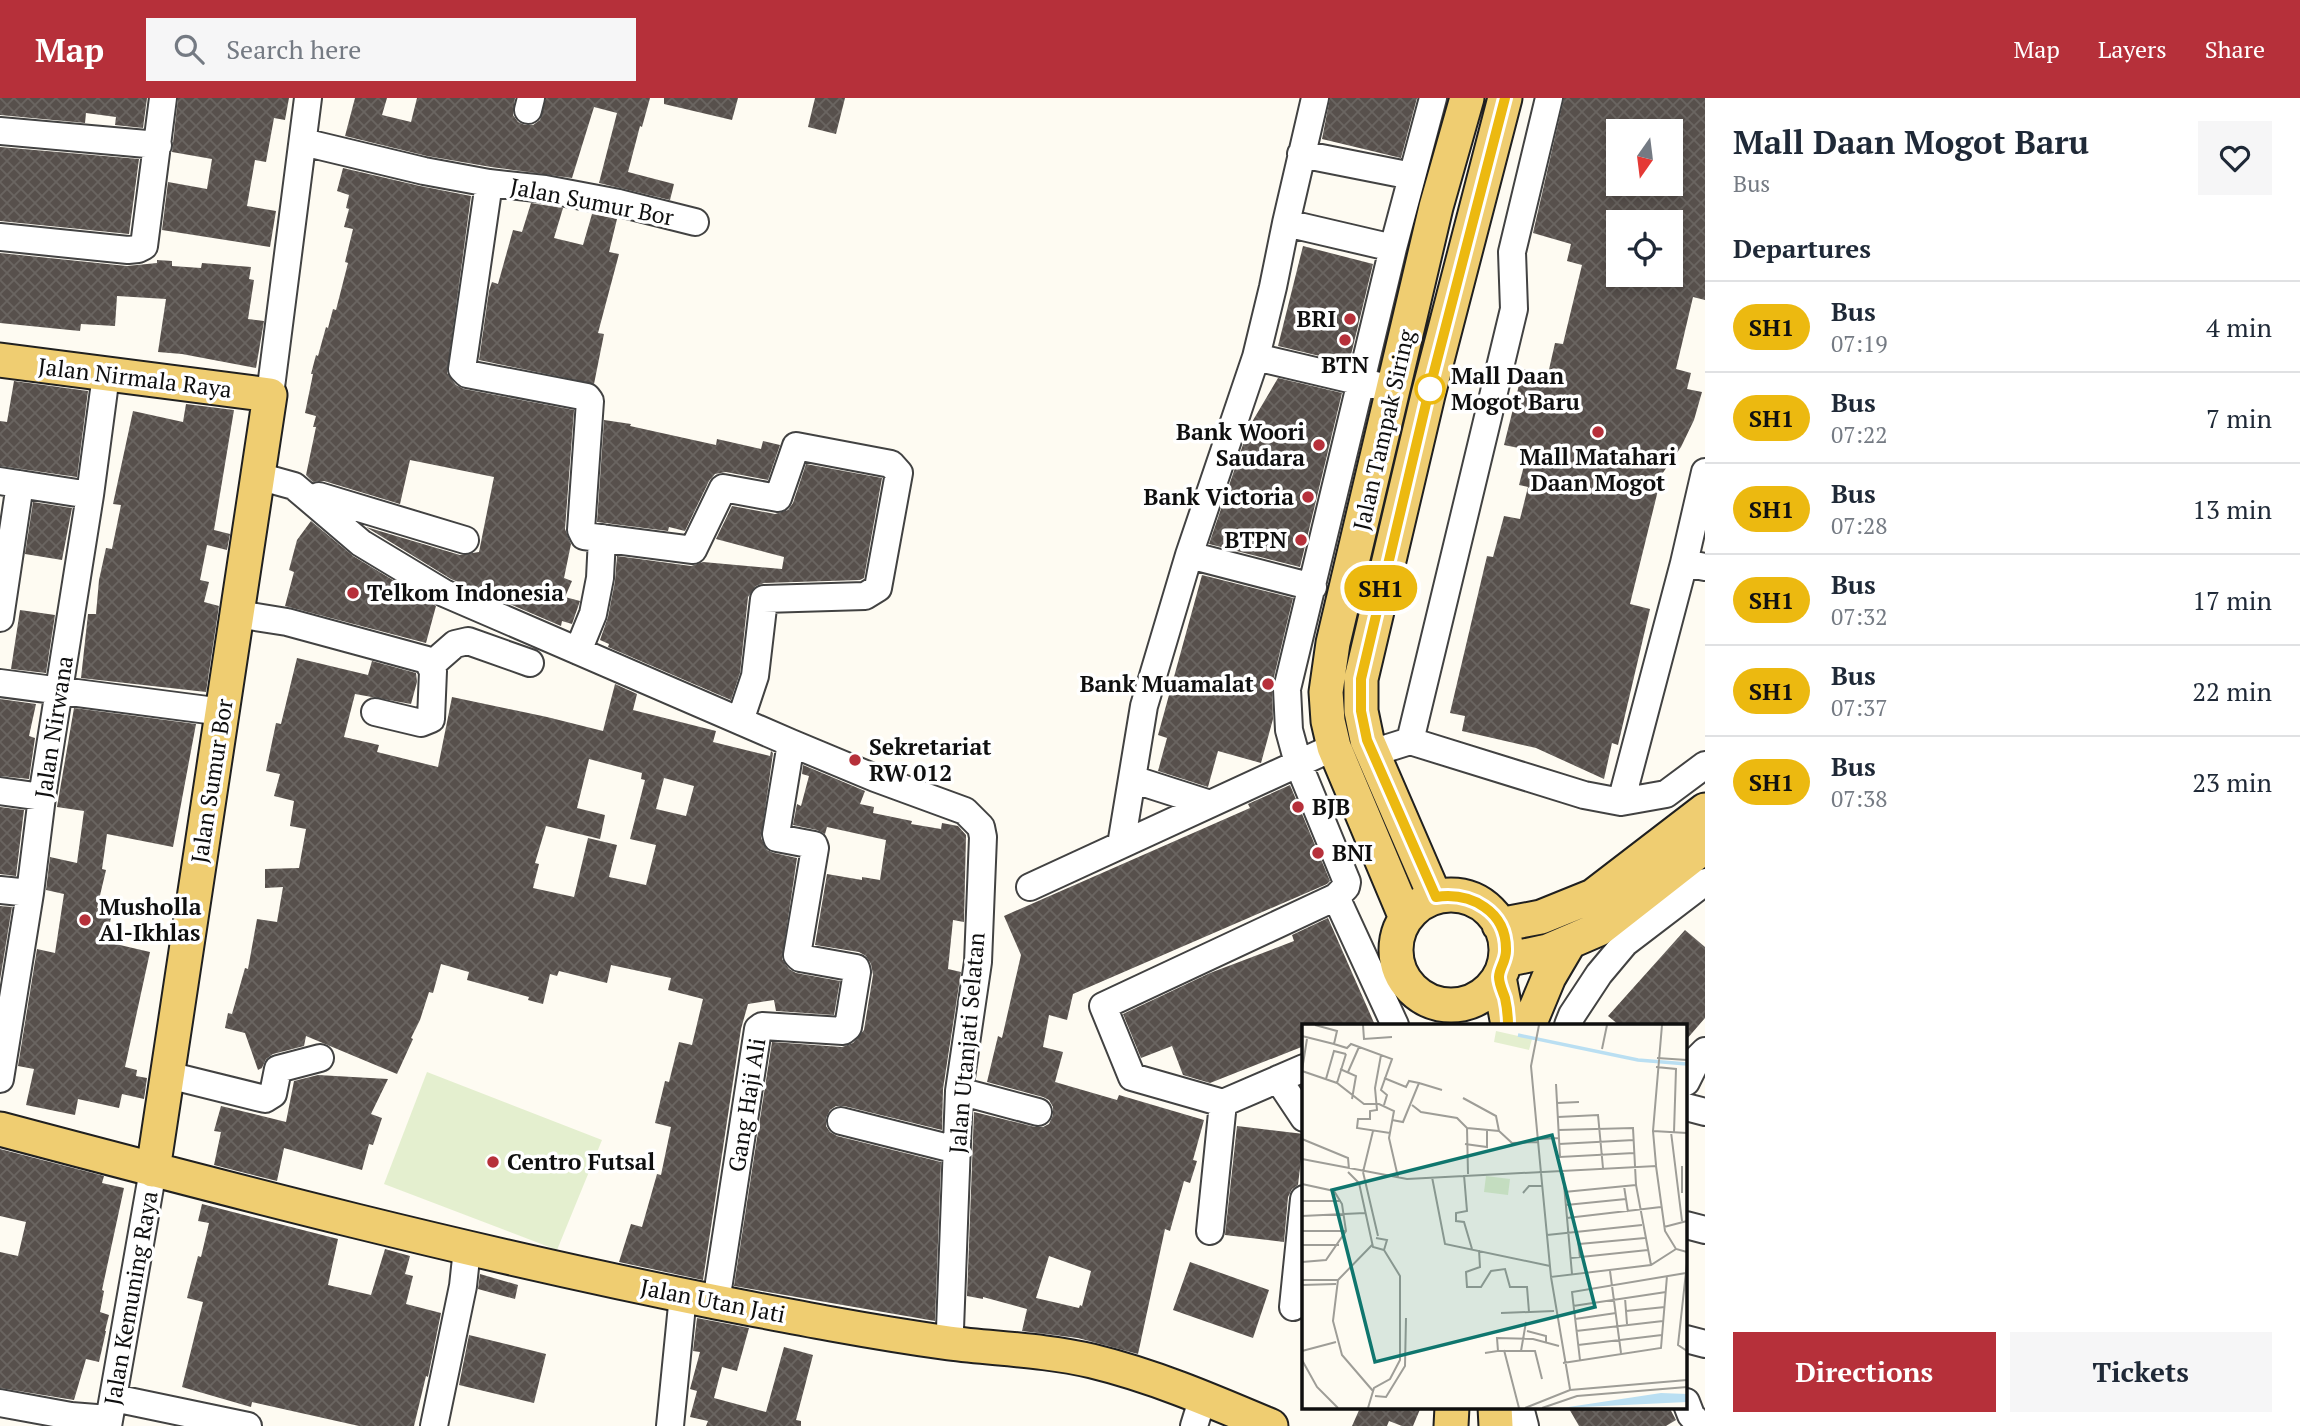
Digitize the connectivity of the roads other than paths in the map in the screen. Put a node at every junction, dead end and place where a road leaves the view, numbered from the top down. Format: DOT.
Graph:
graph roads {
  1 [pos="163,98"];
  2 [pos="308,98"];
  3 [pos="1315,98"];
  4 [pos="1433,98"];
  5 [pos="1467,98"];
  6 [pos="1505,98"];
  7 [pos="1549,98"];
  8 [pos="0,131"];
  9 [pos="308,143"];
  10 [pos="158,145"];
  11 [pos="1301,154"];
  12 [pos="1412,176"];
  13 [pos="489,183"];
  14 [pos="1421,204"];
  15 [pos="695,222"];
  16 [pos="1286,223"];
  17 [pos="0,237"];
  18 [pos="1393,248"];
  19 [pos="1256,357"];
  20 [pos="0,360"];
  21 [pos="106,374"];
  22 [pos="1361,383"];
  23 [pos="1394,390"];
  24 [pos="270,395"];
  25 [pos="1705,472"];
  26 [pos="10,483"];
  27 [pos="284,485"];
  28 [pos="90,495"];
  29 [pos="602,538"];
  30 [pos="465,540"];
  31 [pos="1189,555"];
  32 [pos="1694,565"];
  33 [pos="2,584"];
  34 [pos="1313,587"];
  35 [pos="0,618"];
  36 [pos="263,618"];
  37 [pos="578,651"];
  38 [pos="530,663"];
  39 [pos="431,665"];
  40 [pos="0,683"];
  41 [pos="60,692"];
  42 [pos="223,712"];
  43 [pos="375,712"];
  44 [pos="740,721"];
  45 [pos="1410,741"];
  46 [pos="791,743"];
  47 [pos="1334,747"];
  48 [pos="1372,754"];
  49 [pos="1298,763"];
  50 [pos="1705,765"];
  51 [pos="1132,779"];
  52 [pos="0,791"];
  53 [pos="43,797"];
  54 [pos="1621,802"];
  55 [pos="1210,804"];
  56 [pos="1705,810"];
  57 [pos="1121,845"];
  58 [pos="1705,846"];
  59 [pos="1705,882"];
  60 [pos="1030,887"];
  61 [pos="1674,888"];
  62 [pos="0,890"];
  63 [pos="30,893"];
  64 [pos="1336,897"];
  65 [pos="1436,897"];
  66 [pos="1406,918"];
  67 [pos="1499,925"];
  68 [pos="1569,943"];
  69 [pos="1502,969"];
  70 [pos="7,992"];
  71 [pos="1456,1015"];
  72 [pos="1395,1024"];
  73 [pos="1508,1024"];
  74 [pos="1529,1024"];
  75 [pos="1568,1024"];
  76 [pos="1705,1051"];
  77 [pos="320,1058"];
  78 [pos="1302,1069"];
  79 [pos="1688,1078"];
  80 [pos="0,1079"];
  81 [pos="183,1079"];
  82 [pos="1278,1079"];
  83 [pos="959,1091"];
  84 [pos="1223,1103"];
  85 [pos="1688,1108"];
  86 [pos="1038,1112"];
  87 [pos="1705,1112"];
  88 [pos="1302,1115"];
  89 [pos="841,1121"];
  90 [pos="160,1125"];
  91 [pos="0,1129"];
  92 [pos="957,1150"];
  93 [pos="114,1159"];
  94 [pos="178,1176"];
  95 [pos="1302,1219"];
  96 [pos="1688,1226"];
  97 [pos="1705,1230"];
  98 [pos="1210,1231"];
  99 [pos="467,1250"];
  100 [pos="683,1295"];
  101 [pos="716,1302"];
  102 [pos="1293,1307"];
  103 [pos="1688,1340"];
  104 [pos="952,1343"];
  105 [pos="1705,1344"];
  106 [pos="0,1403"];
  107 [pos="1688,1407"];
  108 [pos="1452,1408"];
  109 [pos="1495,1408"];
  110 [pos="1520,1408"];
  111 [pos="1198,1411"];
  112 [pos="117,1412"];
  113 [pos="248,1426"];
  114 [pos="434,1426"];
  115 [pos="670,1426"];
  116 [pos="1271,1426"];
  117 [pos="1451,1426"];
  118 [pos="1496,1426"];
  119 [pos="1525,1426"];
  120 [pos="1701,1426"];
  1 -- 10 [label="street"];
  2 -- 9 [label="street, Jalan Sumur Bor"];
  3 -- 11 [label="street"];
  4 -- 12 [label="street"];
  5 -- 14 [label="main road, Jalan Tampak Siring"];
  6 -- 48 [label="main road, Jalan Tampak Siring"];
  7 -- 45 [label="street"];
  8 -- 10 [label="street"];
  9 -- 13 [label="street, Jalan Sumur Bor"];
  9 -- 24 [label="street, Jalan Sumur Bor"];
  10 -- 17 [label="street"];
  11 -- 12 [label="street"];
  11 -- 16 [label="street"];
  12 -- 14 [label="street"];
  13 -- 15 [label="street, Jalan Sumur Bor"];
  13 -- 29 [label="street, Jalan Sumur Bor"];
  14 -- 18 [label="street"];
  14 -- 23 [label="main road, Jalan Tampak Siring"];
  16 -- 18 [label="street"];
  16 -- 19 [label="street"];
  18 -- 22 [label="street"];
  19 -- 22 [label="street"];
  19 -- 31 [label="street"];
  20 -- 21 [label="main road, Jalan Nirmala Raya"];
  21 -- 24 [label="main road, Jalan Nirmala Raya"];
  21 -- 28 [label="street, Jalan Nirwana"];
  22 -- 23 [label="street"];
  22 -- 34 [label="street"];
  23 -- 47 [label="main road, Jalan Tampak Siring"];
  24 -- 27 [label="main road, Jalan Sumur Bor"];
  25 -- 32 [label="street"];
  26 -- 28 [label="street"];
  26 -- 33 [label="street"];
  27 -- 30 [label="street"];
  27 -- 36 [label="main road, Jalan Sumur Bor"];
  27 -- 37 [label="street"];
  28 -- 41 [label="street, Jalan Nirwana"];
  29 -- 37 [label="street"];
  29 -- 44 [label="street"];
  31 -- 34 [label="street"];
  31 -- 51 [label="street"];
  32 -- 54 [label="street"];
  33 -- 35 [label="street"];
  34 -- 49 [label="street"];
  36 -- 39 [label="street"];
  36 -- 42 [label="main road, Jalan Sumur Bor"];
  37 -- 44 [label="street"];
  38 -- 39 [label="street"];
  39 -- 43 [label="street"];
  40 -- 41 [label="street"];
  41 -- 42 [label="street"];
  41 -- 53 [label="street, Jalan Nirwana"];
  42 -- 81 [label="main road, Jalan Sumur Bor"];
  44 -- 46 [label="street"];
  45 -- 48 [label="street"];
  45 -- 54 [label="street"];
  46 -- 83 [label="street, Jalan Utanjati Selatan"];
  46 -- 101 [label="street, Gang Haji Ali"];
  47 -- 49 [label="street"];
  47 -- 66 [label="main road, Jalan Tampak Siring"];
  48 -- 65 [label="main road, Jalan Tampak Siring"];
  49 -- 55 [label="street"];
  49 -- 64 [label="street"];
  50 -- 54 [label="street"];
  51 -- 55 [label="street"];
  51 -- 57 [label="street"];
  52 -- 53 [label="street"];
  53 -- 63 [label="street, Jalan Nirwana"];
  55 -- 57 [label="street"];
  56 -- 67 [label="main road"];
  57 -- 60 [label="street"];
  58 -- 61 [label="main road"];
  59 -- 61 [label="street"];
  61 -- 68 [label="main road"];
  61 -- 75 [label="street"];
  62 -- 63 [label="street"];
  63 -- 70 [label="street, Jalan Nirwana"];
  64 -- 72 [label="street"];
  64 -- 84 [label="street"];
  65 -- 66 [label="main road"];
  65 -- 67 [label="main road"];
  66 -- 71 [label="main road"];
  67 -- 69 [label="main road"];
  68 -- 69 [label="main road"];
  68 -- 74 [label="main road"];
  69 -- 71 [label="main road"];
  69 -- 73 [label="main road"];
  70 -- 80 [label="street, Jalan Nirwana"];
  76 -- 79 [label="street"];
  77 -- 81 [label="street"];
  78 -- 82 [label="street"];
  81 -- 90 [label="main road, Jalan Sumur Bor"];
  82 -- 84 [label="street"];
  82 -- 88 [label="street"];
  83 -- 86 [label="street"];
  83 -- 92 [label="street, Jalan Utanjati Selatan"];
  84 -- 98 [label="street"];
  85 -- 87 [label="street"];
  89 -- 92 [label="street"];
  90 -- 93 [label="main road"];
  90 -- 94 [label="main road, Jalan Sumur Bor"];
  91 -- 93 [label="main road, Jalan Utan Jati"];
  92 -- 104 [label="street, Jalan Utanjati Selatan"];
  93 -- 94 [label="main road, Jalan Utan Jati"];
  94 -- 99 [label="main road, Jalan Utan Jati"];
  94 -- 112 [label="street, Jalan Kemuning Raya"];
  95 -- 102 [label="street"];
  96 -- 97 [label="street"];
  99 -- 100 [label="main road, Jalan Utan Jati"];
  99 -- 114 [label="street"];
  100 -- 101 [label="main road, Jalan Utan Jati"];
  100 -- 115 [label="street"];
  101 -- 104 [label="main road, Jalan Utan Jati"];
  103 -- 105 [label="street"];
  104 -- 111 [label="main road, Jalan Utan Jati"];
  106 -- 112 [label="street"];
  107 -- 120 [label="street"];
  108 -- 117 [label="main road"];
  109 -- 118 [label="main road"];
  110 -- 119 [label="street"];
  111 -- 116 [label="main road, Jalan Utan Jati"];
  112 -- 113 [label="street"];
}
